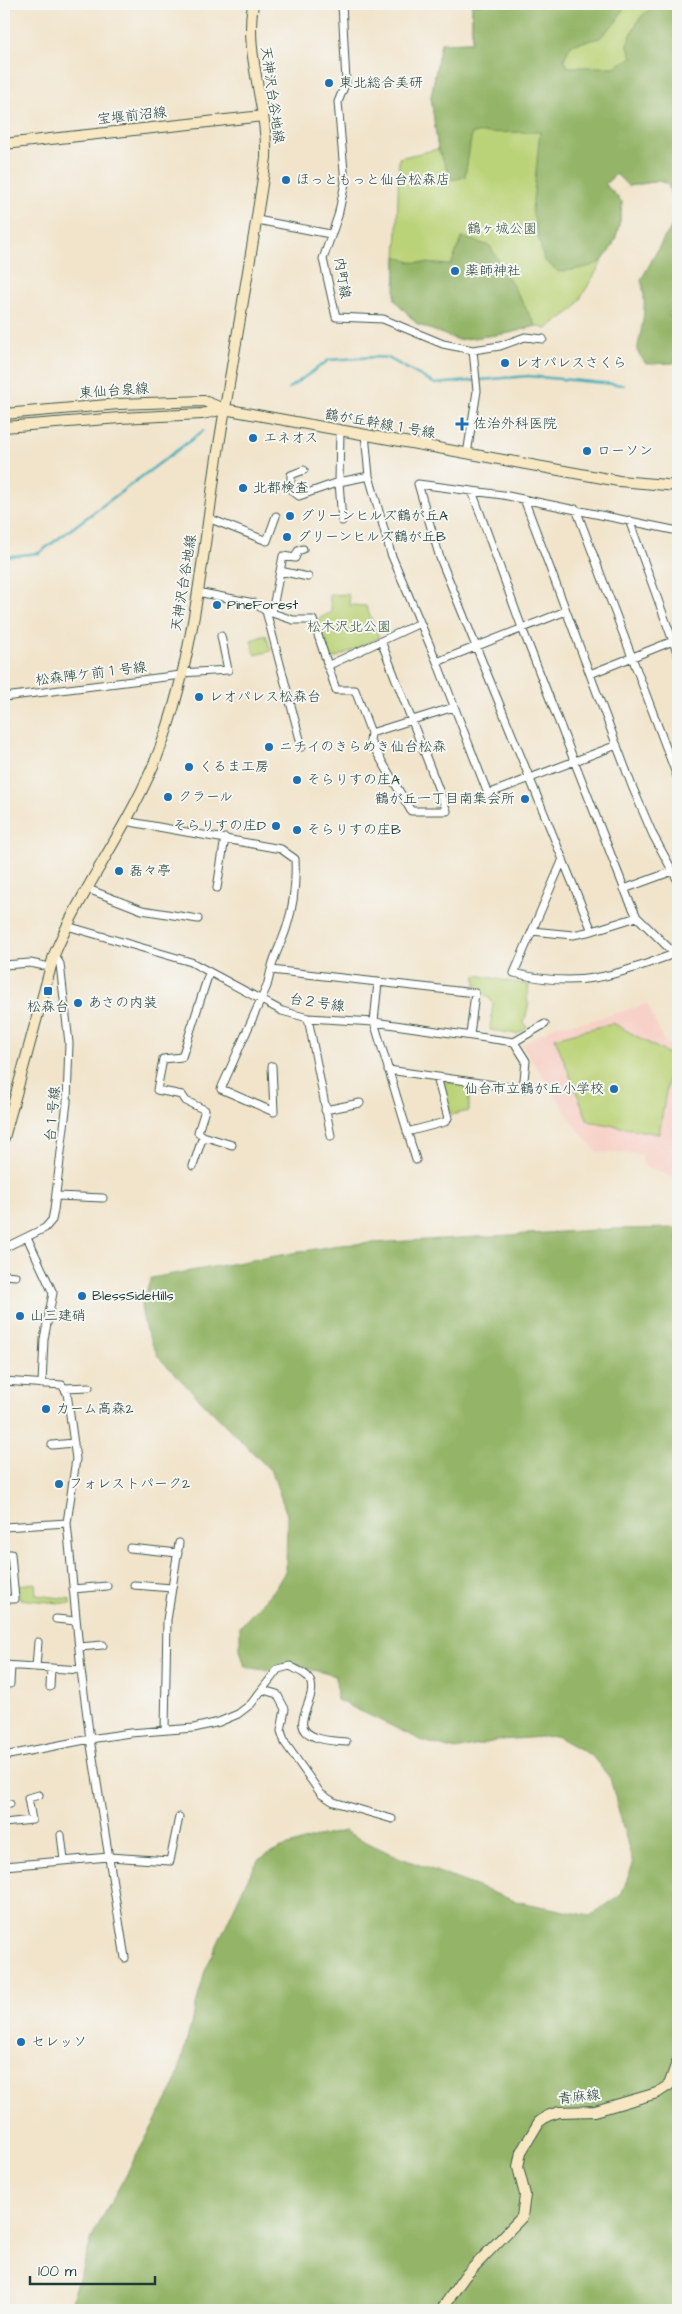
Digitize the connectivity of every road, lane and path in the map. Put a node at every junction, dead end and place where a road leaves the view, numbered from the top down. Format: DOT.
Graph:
graph roads {
  1 [pos="253,4"];
  2 [pos="342,4"];
  3 [pos="263,116"];
  4 [pos="4,144"];
  5 [pos="257,220"];
  6 [pos="330,234"];
  7 [pos="543,339"];
  8 [pos="473,350"];
  9 [pos="224,409"];
  10 [pos="4,414"];
  11 [pos="4,428"];
  12 [pos="340,430"];
  13 [pos="365,434"];
  14 [pos="467,454"];
  15 [pos="304,470"];
  16 [pos="369,476"];
  17 [pos="339,482"];
  18 [pos="678,486"];
  19 [pos="472,491"];
  20 [pos="524,499"];
  21 [pos="576,509"];
  22 [pos="276,516"];
  23 [pos="208,518"];
  24 [pos="629,520"];
  25 [pos="342,521"];
  26 [pos="678,531"];
  27 [pos="303,548"];
  28 [pos="280,571"];
  29 [pos="308,576"];
  30 [pos="197,592"];
  31 [pos="269,611"];
  32 [pos="566,611"];
  33 [pos="420,622"];
  34 [pos="522,628"];
  35 [pos="221,636"];
  36 [pos="675,640"];
  37 [pos="381,641"];
  38 [pos="478,646"];
  39 [pos="678,655"];
  40 [pos="632,657"];
  41 [pos="437,662"];
  42 [pos="327,666"];
  43 [pos="181,674"];
  44 [pos="590,674"];
  45 [pos="4,697"];
  46 [pos="454,706"];
  47 [pos="413,721"];
  48 [pos="371,733"];
  49 [pos="617,745"];
  50 [pos="302,747"];
  51 [pos="575,761"];
  52 [pos="531,778"];
  53 [pos="678,779"];
  54 [pos="125,822"];
  55 [pos="225,838"];
  56 [pos="563,859"];
  57 [pos="673,871"];
  58 [pos="678,881"];
  59 [pos="88,888"];
  60 [pos="217,888"];
  61 [pos="624,888"];
  62 [pos="637,917"];
  63 [pos="198,919"];
  64 [pos="67,926"];
  65 [pos="532,931"];
  66 [pos="592,931"];
  67 [pos="54,955"];
  68 [pos="676,955"];
  69 [pos="4,965"];
  70 [pos="50,967"];
  71 [pos="271,970"];
  72 [pos="209,973"];
  73 [pos="378,982"];
  74 [pos="260,999"];
  75 [pos="308,1018"];
  76 [pos="374,1022"];
  77 [pos="545,1024"];
  78 [pos="470,1035"];
  79 [pos="514,1042"];
  80 [pos="272,1066"];
  81 [pos="388,1070"];
  82 [pos="437,1077"];
  83 [pos="360,1103"];
  84 [pos="325,1110"];
  85 [pos="407,1132"];
  86 [pos="203,1136"];
  87 [pos="331,1136"];
  88 [pos="4,1138"];
  89 [pos="232,1146"];
  90 [pos="416,1160"];
  91 [pos="193,1166"];
  92 [pos="57,1196"];
  93 [pos="104,1198"];
  94 [pos="26,1237"];
  95 [pos="4,1248"];
  96 [pos="4,1275"];
  97 [pos="16,1276"];
  98 [pos="4,1382"];
  99 [pos="42,1384"];
  100 [pos="89,1387"];
  101 [pos="64,1388"];
  102 [pos="74,1443"];
  103 [pos="52,1445"];
  104 [pos="67,1523"];
  105 [pos="4,1528"];
  106 [pos="179,1543"];
  107 [pos="130,1548"];
  108 [pos="178,1552"];
  109 [pos="4,1554"];
  110 [pos="134,1585"];
  111 [pos="107,1586"];
  112 [pos="172,1588"];
  113 [pos="73,1589"];
  114 [pos="4,1600"];
  115 [pos="56,1619"];
  116 [pos="76,1621"];
  117 [pos="38,1642"];
  118 [pos="103,1645"];
  119 [pos="79,1647"];
  120 [pos="8,1665"];
  121 [pos="36,1667"];
  122 [pos="51,1668"];
  123 [pos="81,1670"];
  124 [pos="10,1684"];
  125 [pos="50,1687"];
  126 [pos="263,1690"];
  127 [pos="165,1730"];
  128 [pos="90,1739"];
  129 [pos="346,1742"];
  130 [pos="4,1756"];
  131 [pos="39,1795"];
  132 [pos="180,1817"];
  133 [pos="392,1819"];
  134 [pos="4,1823"];
  135 [pos="61,1835"];
  136 [pos="109,1856"];
  137 [pos="64,1860"];
  138 [pos="4,1866"];
  139 [pos="125,1958"];
  140 [pos="678,2060"];
  141 [pos="441,2310"];
  1 -- 3 [label="street, 天神沢台谷地線"];
  2 -- 6 [label="street, 内町線"];
  3 -- 4 [label="street, 宝堰前沼線"];
  3 -- 5 [label="street, 天神沢台谷地線"];
  5 -- 6 [label="street"];
  5 -- 9 [label="street, 天神沢台谷地線"];
  6 -- 8 [label="street, 内町線"];
  7 -- 8 [label="street, 内町線"];
  8 -- 14 [label="street"];
  9 -- 10 [label="street, 東仙台泉線"];
  9 -- 11 [label="street"];
  9 -- 12 [label="street, 鶴が丘幹線１号線"];
  9 -- 23 [label="street, 天神沢台谷地線"];
  12 -- 13 [label="street, 鶴が丘幹線１号線"];
  12 -- 17 [label="street"];
  13 -- 14 [label="street, 鶴が丘幹線１号線"];
  13 -- 16 [label="street"];
  14 -- 18 [label="street, 鶴が丘幹線１号線"];
  15 -- 17 [label="street"];
  16 -- 17 [label="street"];
  16 -- 33 [label="street"];
  17 -- 25 [label="street"];
  19 -- 20 [label="street"];
  19 -- 34 [label="street"];
  19 -- 38 [label="street"];
  20 -- 21 [label="street"];
  20 -- 32 [label="street"];
  21 -- 24 [label="street"];
  21 -- 40 [label="street"];
  22 -- 23 [label="street"];
  23 -- 30 [label="street, 天神沢台谷地線"];
  24 -- 26 [label="street"];
  24 -- 36 [label="street"];
  27 -- 28 [label="street"];
  28 -- 29 [label="street"];
  28 -- 31 [label="street"];
  30 -- 31 [label="street"];
  30 -- 43 [label="street, 天神沢台谷地線"];
  31 -- 42 [label="street"];
  31 -- 50 [label="street"];
  32 -- 34 [label="street"];
  32 -- 44 [label="street"];
  33 -- 37 [label="street"];
  33 -- 41 [label="street"];
  34 -- 38 [label="street"];
  34 -- 51 [label="street"];
  35 -- 43 [label="street, 松森陣ケ前１号線"];
  36 -- 39 [label="street"];
  36 -- 40 [label="street"];
  37 -- 42 [label="street"];
  37 -- 47 [label="street"];
  38 -- 41 [label="street"];
  38 -- 52 [label="street"];
  40 -- 44 [label="street"];
  40 -- 53 [label="street"];
  41 -- 46 [label="street"];
  42 -- 48 [label="street"];
  43 -- 45 [label="street, 松森陣ケ前１号線"];
  43 -- 54 [label="street, 天神沢台谷地線"];
  44 -- 49 [label="street"];
  46 -- 47 [label="street"];
  46 -- 52 [label="street"];
  47 -- 48 [label="street"];
  47 -- 48 [label="street"];
  49 -- 51 [label="street"];
  49 -- 57 [label="street"];
  51 -- 52 [label="street"];
  51 -- 61 [label="street"];
  52 -- 56 [label="street"];
  54 -- 55 [label="street"];
  54 -- 59 [label="street, 天神沢台谷地線"];
  55 -- 60 [label="street"];
  55 -- 71 [label="street"];
  56 -- 65 [label="street"];
  56 -- 66 [label="street"];
  57 -- 58 [label="street"];
  57 -- 61 [label="street"];
  59 -- 63 [label="street"];
  59 -- 64 [label="street, 天神沢台谷地線"];
  61 -- 62 [label="street"];
  62 -- 66 [label="street"];
  62 -- 68 [label="street"];
  64 -- 67 [label="street, 天神沢台谷地線"];
  64 -- 72 [label="street, 台２号線"];
  65 -- 66 [label="street"];
  65 -- 68 [label="street"];
  67 -- 70 [label="street, 天神沢台谷地線"];
  67 -- 92 [label="street, 台１号線"];
  69 -- 70 [label="street"];
  70 -- 88 [label="street, 天神沢台谷地線"];
  71 -- 73 [label="street"];
  71 -- 74 [label="street"];
  72 -- 74 [label="street, 台２号線"];
  72 -- 86 [label="street"];
  73 -- 76 [label="street"];
  73 -- 78 [label="street"];
  74 -- 75 [label="street, 台２号線"];
  74 -- 80 [label="street"];
  75 -- 76 [label="street, 台２号線"];
  75 -- 84 [label="street"];
  76 -- 78 [label="street, 台２号線"];
  76 -- 81 [label="street"];
  77 -- 79 [label="street"];
  78 -- 79 [label="street, 台２号線"];
  79 -- 82 [label="street"];
  81 -- 82 [label="street"];
  81 -- 85 [label="street"];
  82 -- 85 [label="street"];
  83 -- 84 [label="street"];
  84 -- 87 [label="street"];
  85 -- 90 [label="street"];
  86 -- 89 [label="street"];
  86 -- 91 [label="street"];
  92 -- 93 [label="street"];
  92 -- 94 [label="street, 台１号線"];
  94 -- 95 [label="street, 台１号線"];
  94 -- 99 [label="street"];
  96 -- 97 [label="street"];
  98 -- 99 [label="street"];
  99 -- 101 [label="street"];
  100 -- 101 [label="street"];
  101 -- 102 [label="street"];
  102 -- 103 [label="street"];
  102 -- 104 [label="street"];
  104 -- 105 [label="street"];
  104 -- 113 [label="street"];
  106 -- 108 [label="street"];
  107 -- 108 [label="street"];
  108 -- 112 [label="street"];
  109 -- 114 [label="street"];
  110 -- 112 [label="street"];
  111 -- 113 [label="street"];
  112 -- 127 [label="street"];
  113 -- 116 [label="street"];
  115 -- 116 [label="street"];
  116 -- 119 [label="street"];
  117 -- 121 [label="street"];
  118 -- 119 [label="street"];
  119 -- 123 [label="street"];
  120 -- 121 [label="street"];
  120 -- 124 [label="street"];
  121 -- 122 [label="street"];
  122 -- 123 [label="street"];
  122 -- 125 [label="street"];
  123 -- 128 [label="street"];
  126 -- 127 [label="street"];
  126 -- 129 [label="street"];
  126 -- 133 [label="street"];
  127 -- 128 [label="street"];
  128 -- 130 [label="street"];
  128 -- 136 [label="street"];
  131 -- 134 [label="street"];
  132 -- 136 [label="street"];
  135 -- 137 [label="street"];
  136 -- 137 [label="street"];
  136 -- 139 [label="street"];
  137 -- 138 [label="street"];
  140 -- 141 [label="street, 青麻線"];
}
